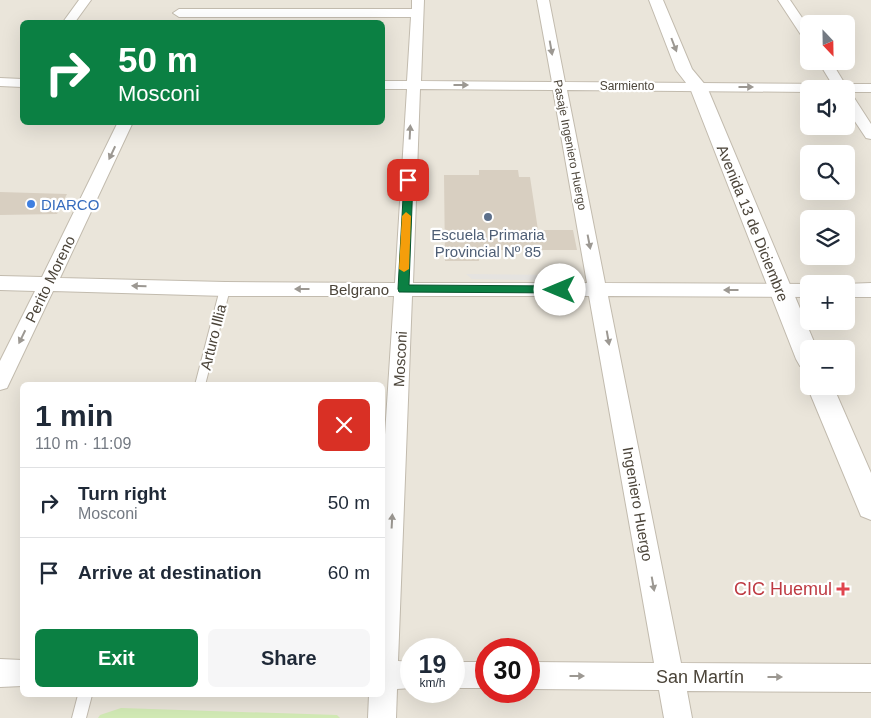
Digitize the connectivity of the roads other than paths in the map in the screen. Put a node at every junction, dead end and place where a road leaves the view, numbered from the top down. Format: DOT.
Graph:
graph roads {
  1 [pos="85,0"];
  2 [pos="186,0"];
  3 [pos="543,0"];
  4 [pos="656,0"];
  5 [pos="670,0"];
  6 [pos="784,0"];
  7 [pos="418,6"];
  8 [pos="177,18"];
  9 [pos="70,20"];
  10 [pos="800,24"];
  11 [pos="0,82"];
  12 [pos="20,83"];
  13 [pos="385,85"];
  14 [pos="413,85"];
  15 [pos="558,86"];
  16 [pos="698,87"];
  17 [pos="871,88"];
  18 [pos="800,90"];
  19 [pos="855,90"];
  20 [pos="855,110"];
  21 [pos="125,125"];
  22 [pos="871,135"];
  23 [pos="0,283"];
  24 [pos="48,283"];
  25 [pos="225,289"];
  26 [pos="403,289"];
  27 [pos="599,290"];
  28 [pos="779,290"];
  29 [pos="800,290"];
  30 [pos="855,290"];
  31 [pos="871,290"];
  32 [pos="801,340"];
  33 [pos="0,382"];
  34 [pos="201,382"];
  35 [pos="824,395"];
  36 [pos="871,506"];
  37 [pos="385,636"];
  38 [pos="0,673"];
  39 [pos="20,673"];
  40 [pos="385,675"];
  41 [pos="400,675"];
  42 [pos="540,676"];
  43 [pos="670,676"];
  44 [pos="871,678"];
  45 [pos="84,697"];
  46 [pos="382,697"];
  47 [pos="79,718"];
  48 [pos="382,718"];
  49 [pos="678,718"];
  1 -- 9 [label="street"];
  2 -- 8 [label="street"];
  3 -- 15 [label="street, Pasaje Ingeniero Huergo, one-way"];
  4 -- 16 [label="street, Avenida 13 de Diciembre, one-way"];
  5 -- 16 [label="street, Avenida 13 de Diciembre"];
  6 -- 10 [label="street"];
  7 -- 8 [label="street"];
  7 -- 14 [label="street, Mosconi"];
  11 -- 12 [label="street"];
  13 -- 14 [label="street, Sarmiento"];
  14 -- 15 [label="street, Sarmiento, one-way"];
  26 -- 14 [label="street, Mosconi, one-way"];
  15 -- 16 [label="street, Sarmiento"];
  15 -- 27 [label="street, Pasaje Ingeniero Huergo, one-way"];
  16 -- 18 [label="street, Sarmiento, one-way"];
  16 -- 28 [label="street, Avenida 13 de Diciembre"];
  17 -- 19 [label="street, Sarmiento"];
  20 -- 22 [label="street"];
  21 -- 24 [label="street, Perito Moreno, one-way"];
  23 -- 24 [label="street, Belgrano"];
  25 -- 24 [label="street, Belgrano, one-way"];
  24 -- 33 [label="street, Perito Moreno, one-way"];
  26 -- 25 [label="street, Belgrano, one-way"];
  25 -- 34 [label="lane, Arturo Illia"];
  26 -- 27 [label="street, Belgrano"];
  37 -- 26 [label="street, Mosconi, one-way"];
  28 -- 27 [label="street, Belgrano, one-way"];
  27 -- 43 [label="street, Ingeniero Huergo, one-way"];
  28 -- 29 [label="street, Belgrano"];
  28 -- 32 [label="street, Avenida 13 de Diciembre"];
  30 -- 31 [label="street"];
  35 -- 36 [label="street"];
  38 -- 39 [label="street"];
  40 -- 41 [label="street"];
  42 -- 43 [label="street, San Martín, one-way"];
  43 -- 44 [label="street, San Martín, one-way"];
  43 -- 49 [label="street, Ingeniero Huergo"];
  45 -- 47 [label="lane"];
  46 -- 48 [label="street, Mosconi"];
}
